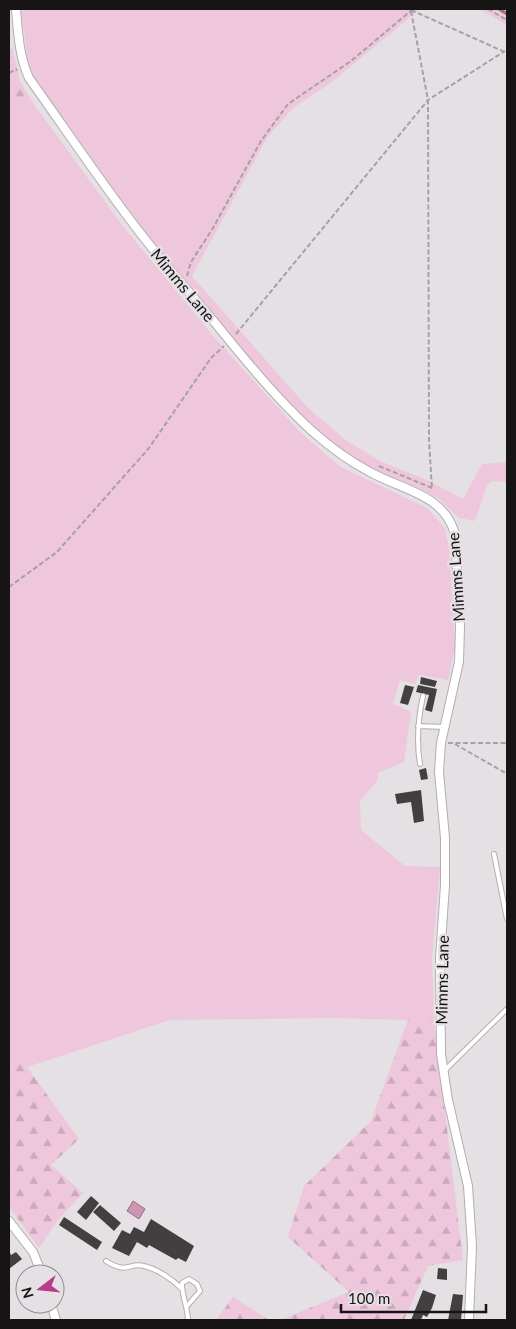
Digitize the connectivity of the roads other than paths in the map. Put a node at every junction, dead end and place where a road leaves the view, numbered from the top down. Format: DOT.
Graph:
graph roads {
  1 [pos="16,9"];
  2 [pos="422,696"];
  3 [pos="418,726"];
  4 [pos="445,727"];
  5 [pos="420,764"];
  6 [pos="494,854"];
  7 [pos="507,919"];
  8 [pos="507,1009"];
  9 [pos="444,1071"];
  10 [pos="9,1221"];
  11 [pos="106,1261"];
  12 [pos="38,1264"];
  13 [pos="181,1288"];
  14 [pos="188,1305"];
  15 [pos="188,1320"];
  16 [pos="469,1320"];
  1 -- 4 [label="street, Mimms Lane"];
  2 -- 3 [label="lane"];
  3 -- 4 [label="lane"];
  3 -- 5 [label="lane"];
  4 -- 9 [label="street, Mimms Lane"];
  6 -- 7 [label="lane"];
  8 -- 9 [label="lane"];
  9 -- 16 [label="street, Mimms Lane"];
  10 -- 12 [label="street"];
  11 -- 13 [label="lane"];
  13 -- 14 [label="lane"];
  13 -- 14 [label="lane"];
  14 -- 15 [label="lane"];
}
